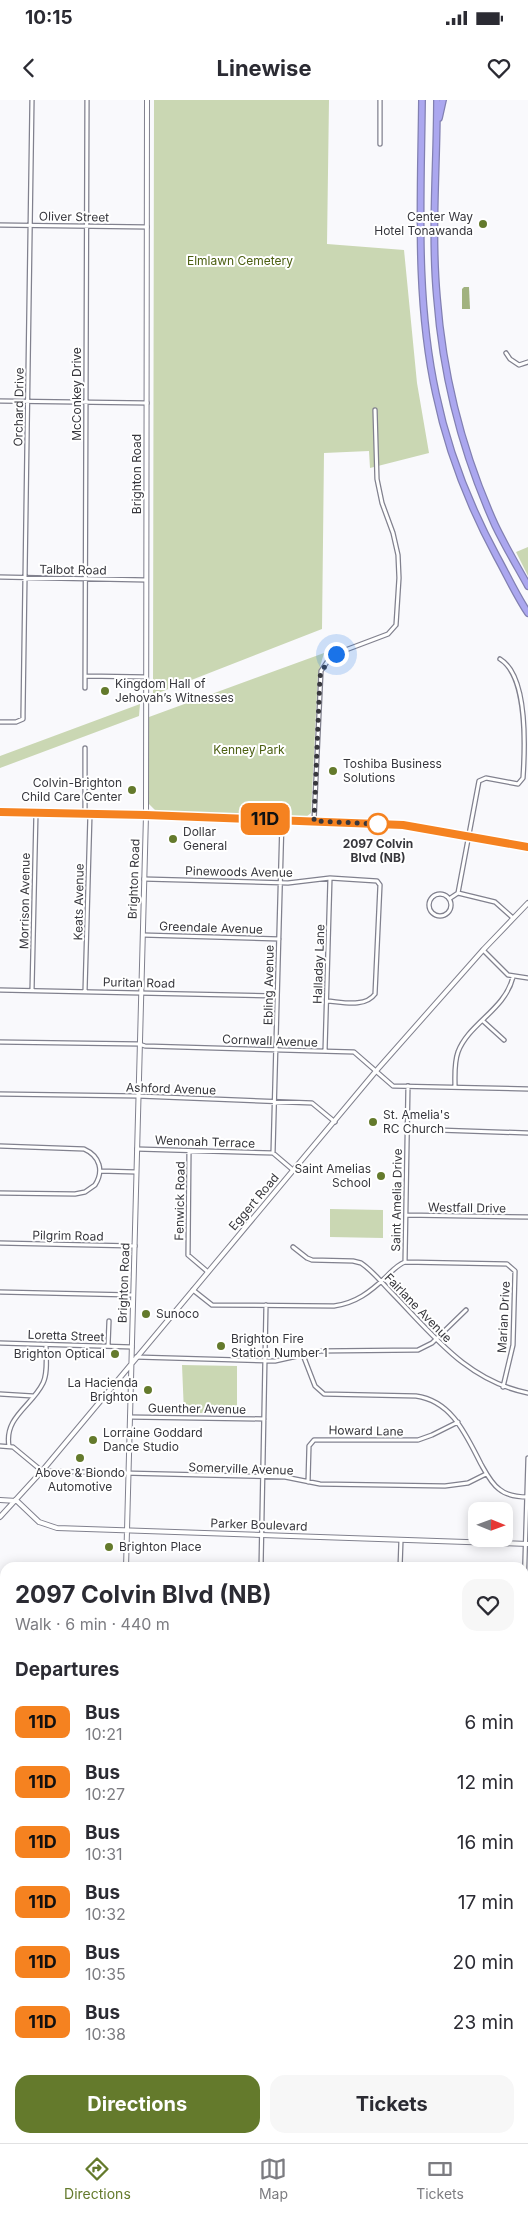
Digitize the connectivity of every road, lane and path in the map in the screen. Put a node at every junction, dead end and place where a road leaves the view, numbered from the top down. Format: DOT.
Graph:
graph roads {
  1 [pos="32,100"];
  2 [pos="87,100"];
  3 [pos="147,100"];
  4 [pos="380,100"];
  5 [pos="422,100"];
  6 [pos="437,100"];
  7 [pos="443,100"];
  8 [pos="437,132"];
  9 [pos="380,144"];
  10 [pos="0,225"];
  11 [pos="30,225"];
  12 [pos="86,226"];
  13 [pos="147,227"];
  14 [pos="506,354"];
  15 [pos="528,362"];
  16 [pos="0,401"];
  17 [pos="28,402"];
  18 [pos="86,402"];
  19 [pos="147,403"];
  20 [pos="375,410"];
  21 [pos="0,577"];
  22 [pos="25,578"];
  23 [pos="86,579"];
  24 [pos="146,580"];
  25 [pos="528,586"];
  26 [pos="528,613"];
  27 [pos="500,659"];
  28 [pos="86,676"];
  29 [pos="146,677"];
  30 [pos="86,688"];
  31 [pos="0,722"];
  32 [pos="85,748"];
  33 [pos="0,812"];
  34 [pos="36,813"];
  35 [pos="87,814"];
  36 [pos="146,815"];
  37 [pos="282,820"];
  38 [pos="314,821"];
  39 [pos="468,836"];
  40 [pos="528,847"];
  41 [pos="330,878"];
  42 [pos="144,879"];
  43 [pos="280,882"];
  44 [pos="458,894"];
  45 [pos="449,899"];
  46 [pos="528,903"];
  47 [pos="513,918"];
  48 [pos="143,935"];
  49 [pos="279,939"];
  50 [pos="483,950"];
  51 [pos="513,977"];
  52 [pos="528,978"];
  53 [pos="0,990"];
  54 [pos="32,990"];
  55 [pos="86,991"];
  56 [pos="141,992"];
  57 [pos="277,996"];
  58 [pos="327,1002"];
  59 [pos="483,1021"];
  60 [pos="504,1040"];
  61 [pos="0,1042"];
  62 [pos="139,1044"];
  63 [pos="276,1050"];
  64 [pos="325,1051"];
  65 [pos="376,1071"];
  66 [pos="408,1086"];
  67 [pos="455,1087"];
  68 [pos="528,1089"];
  69 [pos="0,1094"];
  70 [pos="138,1096"];
  71 [pos="274,1101"];
  72 [pos="335,1122"];
  73 [pos="408,1129"];
  74 [pos="528,1133"];
  75 [pos="0,1146"];
  76 [pos="136,1149"];
  77 [pos="189,1151"];
  78 [pos="273,1153"];
  79 [pos="294,1170"];
  80 [pos="100,1172"];
  81 [pos="136,1172"];
  82 [pos="0,1193"];
  83 [pos="406,1215"];
  84 [pos="528,1217"];
  85 [pos="0,1243"];
  86 [pos="135,1246"];
  87 [pos="293,1247"];
  88 [pos="405,1262"];
  89 [pos="208,1272"];
  90 [pos="380,1282"];
  91 [pos="193,1290"];
  92 [pos="0,1292"];
  93 [pos="133,1295"];
  94 [pos="266,1305"];
  95 [pos="466,1310"];
  96 [pos="109,1320"];
  97 [pos="436,1339"];
  98 [pos="0,1343"];
  99 [pos="46,1345"];
  100 [pos="108,1346"];
  101 [pos="132,1347"];
  102 [pos="303,1355"];
  103 [pos="136,1357"];
  104 [pos="266,1361"];
  105 [pos="132,1363"];
  106 [pos="503,1387"];
  107 [pos="0,1394"];
  108 [pos="528,1394"];
  109 [pos="33,1396"];
  110 [pos="130,1417"];
  111 [pos="264,1419"];
  112 [pos="458,1422"];
  113 [pos="0,1446"];
  114 [pos="9,1446"];
  115 [pos="528,1458"];
  116 [pos="42,1471"];
  117 [pos="129,1474"];
  118 [pos="486,1474"];
  119 [pos="263,1477"];
  120 [pos="308,1482"];
  121 [pos="527,1497"];
  122 [pos="0,1500"];
  123 [pos="17,1500"];
  124 [pos="0,1517"];
  125 [pos="128,1530"];
  126 [pos="262,1535"];
  127 [pos="401,1539"];
  128 [pos="526,1544"];
  129 [pos="126,1562"];
  130 [pos="261,1562"];
  131 [pos="400,1562"];
  132 [pos="525,1562"];
  1 -- 11 [label="street, Orchard Drive"];
  2 -- 12 [label="street, McConkey Drive"];
  3 -- 13 [label="street, Brighton Road"];
  4 -- 9 [label="street"];
  5 -- 26 [label="highway"];
  6 -- 8 [label="highway"];
  7 -- 8 [label="highway"];
  8 -- 25 [label="highway"];
  10 -- 11 [label="street, Oliver Street"];
  11 -- 12 [label="street, Oliver Street"];
  11 -- 17 [label="street, Orchard Drive"];
  12 -- 13 [label="street, Oliver Street"];
  12 -- 18 [label="street, McConkey Drive"];
  13 -- 19 [label="street, Brighton Road"];
  14 -- 15 [label="street"];
  16 -- 17 [label="street"];
  17 -- 18 [label="street"];
  17 -- 22 [label="street, Orchard Drive"];
  18 -- 19 [label="street"];
  18 -- 23 [label="street, McConkey Drive"];
  19 -- 24 [label="street, Brighton Road"];
  20 -- 38 [label="street"];
  21 -- 22 [label="street, Talbot Road"];
  22 -- 23 [label="street, Talbot Road"];
  22 -- 31 [label="street, Orchard Drive"];
  23 -- 24 [label="street, Talbot Road"];
  23 -- 28 [label="street, McConkey Drive"];
  24 -- 29 [label="street, Brighton Road"];
  27 -- 39 [label="street"];
  28 -- 29 [label="street"];
  28 -- 30 [label="street, McConkey Drive"];
  29 -- 36 [label="street, Brighton Road"];
  32 -- 35 [label="street"];
  33 -- 34 [label="street"];
  34 -- 35 [label="street"];
  34 -- 54 [label="street, Morrison Avenue"];
  35 -- 36 [label="street"];
  35 -- 55 [label="street, Keats Avenue"];
  36 -- 37 [label="street"];
  36 -- 42 [label="street, Brighton Road"];
  37 -- 38 [label="street"];
  37 -- 43 [label="street, Ebling Avenue"];
  38 -- 39 [label="street"];
  39 -- 40 [label="street"];
  39 -- 44 [label="street"];
  41 -- 43 [label="street, Pinewoods Avenue"];
  41 -- 58 [label="street, Halladay Lane"];
  41 -- 58 [label="street, Pinewoods Avenue"];
  42 -- 43 [label="street, Pinewoods Avenue"];
  42 -- 48 [label="street, Brighton Road"];
  43 -- 49 [label="street, Ebling Avenue"];
  44 -- 45 [label="street"];
  44 -- 47 [label="street"];
  45 -- 45 [label="street"];
  46 -- 47 [label="street, Eggert Road"];
  47 -- 50 [label="street, Eggert Road"];
  48 -- 49 [label="street, Greendale Avenue"];
  48 -- 56 [label="street, Brighton Road"];
  49 -- 57 [label="street, Ebling Avenue"];
  50 -- 51 [label="street"];
  50 -- 65 [label="street, Eggert Road"];
  51 -- 52 [label="street"];
  51 -- 59 [label="street"];
  53 -- 54 [label="street, Puritan Road"];
  54 -- 55 [label="street, Puritan Road"];
  55 -- 56 [label="street, Puritan Road"];
  56 -- 57 [label="street, Puritan Road"];
  56 -- 62 [label="street, Brighton Road"];
  57 -- 63 [label="street, Ebling Avenue"];
  58 -- 64 [label="street, Halladay Lane"];
  59 -- 60 [label="street"];
  59 -- 67 [label="street"];
  61 -- 62 [label="street, Cornwall Avenue"];
  62 -- 63 [label="street, Cornwall Avenue"];
  62 -- 70 [label="street, Brighton Road"];
  63 -- 64 [label="street, Cornwall Avenue"];
  63 -- 71 [label="street, Ebling Avenue"];
  64 -- 65 [label="street, Cornwall Avenue"];
  65 -- 66 [label="street, Cornwall Avenue"];
  65 -- 72 [label="street, Eggert Road"];
  66 -- 67 [label="street, Cornwall Avenue"];
  66 -- 73 [label="street, Saint Amelia Drive"];
  67 -- 68 [label="street, Cornwall Avenue"];
  69 -- 70 [label="street, Ashford Avenue"];
  70 -- 71 [label="street, Ashford Avenue"];
  70 -- 76 [label="street, Brighton Road"];
  71 -- 72 [label="street, Ashford Avenue"];
  71 -- 78 [label="street, Ebling Avenue"];
  72 -- 79 [label="street, Eggert Road"];
  73 -- 74 [label="street"];
  73 -- 83 [label="street, Saint Amelia Drive"];
  75 -- 80 [label="street"];
  76 -- 77 [label="street, Wenonah Terrace"];
  76 -- 81 [label="street, Brighton Road"];
  77 -- 78 [label="street, Wenonah Terrace"];
  77 -- 89 [label="street, Fenwick Road"];
  78 -- 79 [label="street"];
  79 -- 89 [label="street, Eggert Road"];
  80 -- 81 [label="street"];
  80 -- 82 [label="street"];
  81 -- 86 [label="street, Brighton Road"];
  83 -- 84 [label="street, Westfall Drive"];
  83 -- 88 [label="street, Saint Amelia Drive"];
  85 -- 86 [label="street, Pilgrim Road"];
  86 -- 93 [label="street, Brighton Road"];
  87 -- 90 [label="street, Fairlane Avenue"];
  88 -- 90 [label="street, Saint Amelia Drive"];
  88 -- 106 [label="street, Marian Drive"];
  89 -- 91 [label="street, Eggert Road"];
  90 -- 94 [label="street, Saint Amelia Drive"];
  90 -- 97 [label="street, Fairlane Avenue"];
  91 -- 94 [label="street, Saint Amelia Drive"];
  91 -- 103 [label="street, Eggert Road"];
  92 -- 93 [label="street"];
  93 -- 101 [label="street, Brighton Road"];
  94 -- 104 [label="street"];
  95 -- 97 [label="street"];
  96 -- 100 [label="street"];
  97 -- 102 [label="street"];
  97 -- 106 [label="street, Fairlane Avenue"];
  98 -- 99 [label="street, Loretta Street"];
  99 -- 100 [label="street, Loretta Street"];
  99 -- 109 [label="street"];
  100 -- 101 [label="street, Loretta Street"];
  101 -- 105 [label="street, Brighton Road"];
  102 -- 104 [label="street"];
  102 -- 112 [label="street"];
  103 -- 104 [label="street"];
  103 -- 105 [label="street, Eggert Road"];
  104 -- 111 [label="street"];
  105 -- 110 [label="street, Brighton Road"];
  105 -- 116 [label="street, Eggert Road"];
  106 -- 108 [label="street, Fairlane Avenue"];
  107 -- 109 [label="street"];
  109 -- 114 [label="street"];
  110 -- 111 [label="street, Guenther Avenue"];
  110 -- 117 [label="street, Brighton Road"];
  111 -- 119 [label="street"];
  112 -- 118 [label="street"];
  112 -- 120 [label="street, Howard Lane"];
  113 -- 114 [label="street"];
  114 -- 116 [label="street"];
  115 -- 121 [label="street"];
  116 -- 117 [label="street, Somerville Avenue"];
  116 -- 123 [label="street, Eggert Road"];
  117 -- 119 [label="street, Somerville Avenue"];
  117 -- 125 [label="street, Brighton Road"];
  118 -- 120 [label="street, Somerville Avenue"];
  118 -- 121 [label="street"];
  119 -- 120 [label="street, Somerville Avenue"];
  119 -- 126 [label="street"];
  121 -- 128 [label="street"];
  122 -- 123 [label="street"];
  123 -- 124 [label="street, Eggert Road"];
  123 -- 125 [label="street, Parker Boulevard"];
  125 -- 126 [label="street, Parker Boulevard"];
  125 -- 129 [label="street, Brighton Road"];
  126 -- 127 [label="street, Parker Boulevard"];
  126 -- 130 [label="street"];
  127 -- 128 [label="street, Parker Boulevard"];
  127 -- 131 [label="street"];
  128 -- 132 [label="street"];
}
